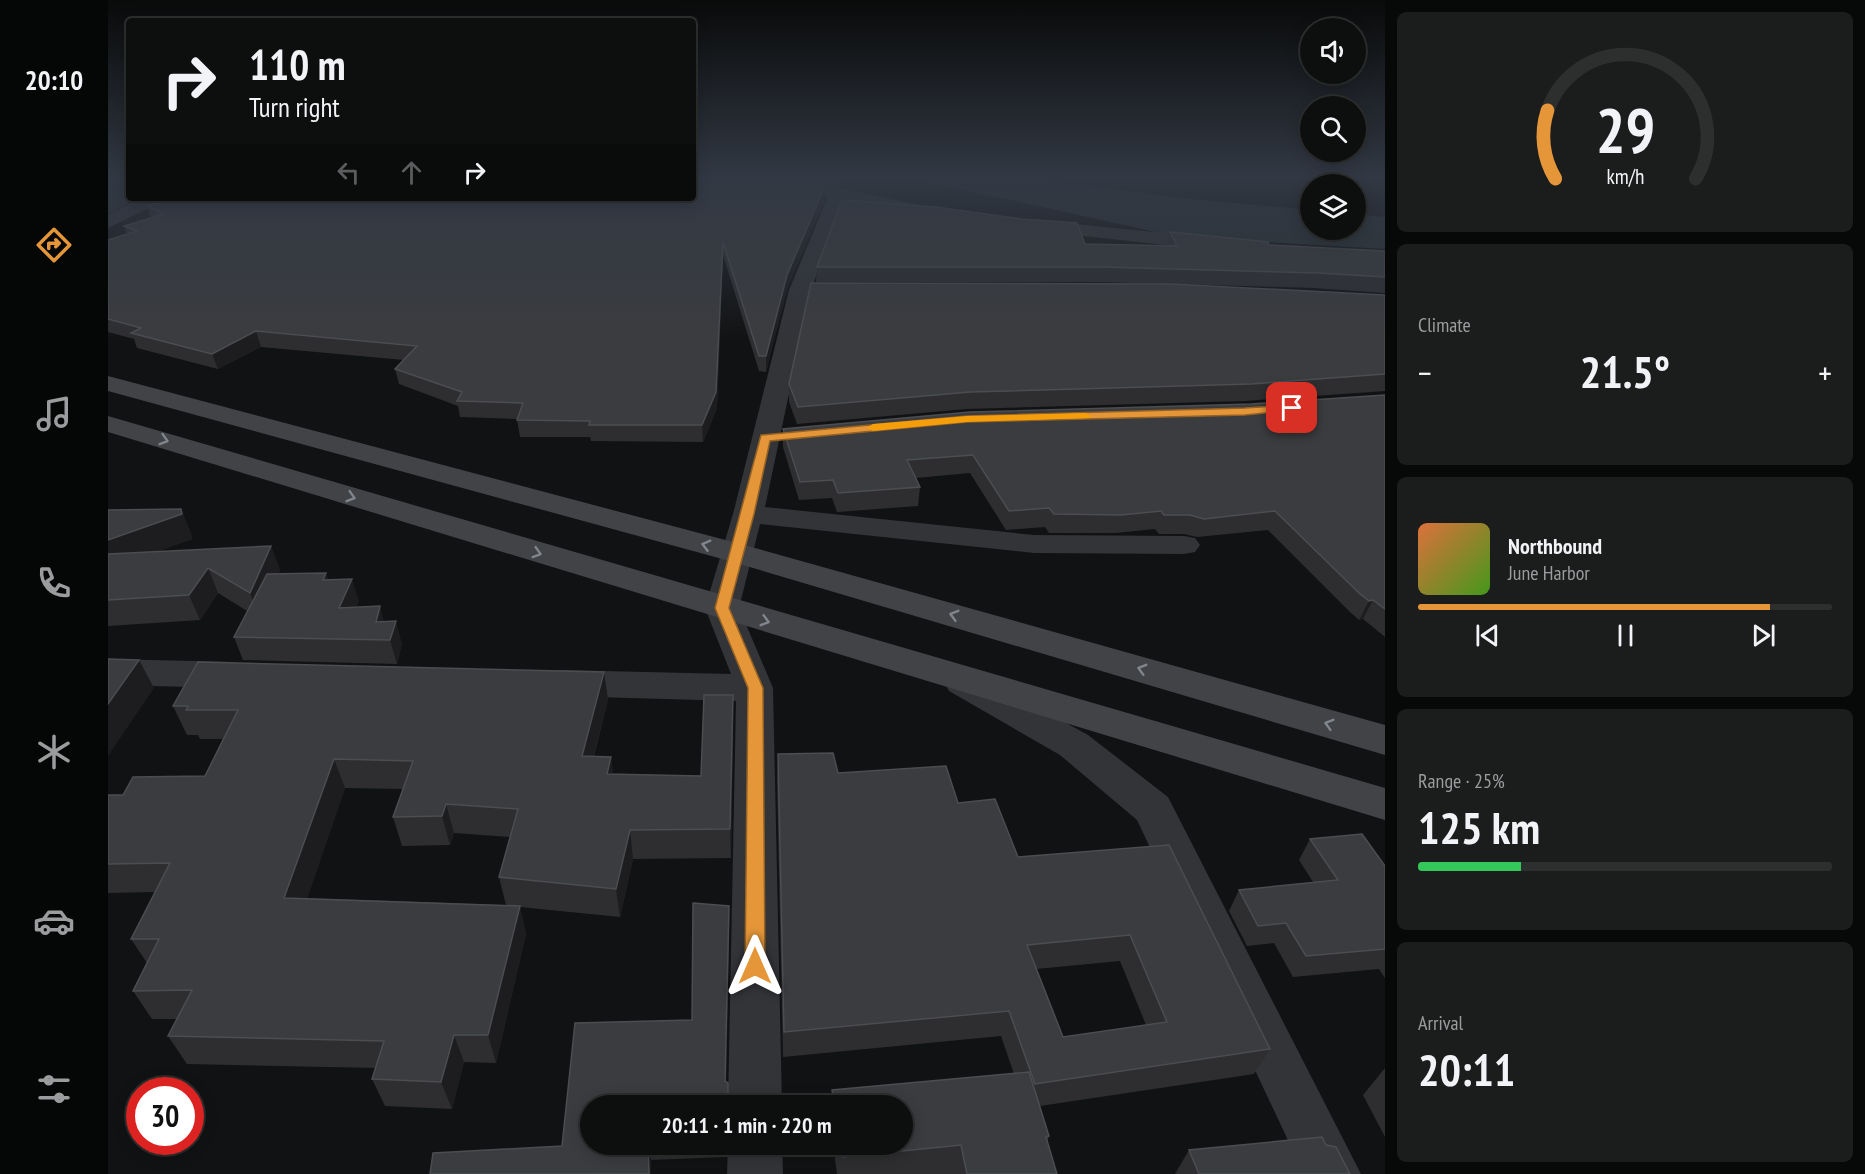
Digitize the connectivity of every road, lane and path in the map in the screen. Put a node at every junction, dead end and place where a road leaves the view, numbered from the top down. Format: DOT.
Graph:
graph roads {
  1 [pos="823,232"];
  2 [pos="1090,232"];
  3 [pos="1233,246"];
  4 [pos="800,290"];
  5 [pos="823,290"];
  6 [pos="108,383"];
  7 [pos="108,424"];
  8 [pos="748,514"];
  9 [pos="1184,544"];
  10 [pos="736,553"];
  11 [pos="722,608"];
  12 [pos="108,672"];
  13 [pos="946,673"];
  14 [pos="264,676"];
  15 [pos="528,682"];
  16 [pos="755,688"];
  17 [pos="1385,740"];
  18 [pos="1385,804"];
  19 [pos="755,1095"];
  20 [pos="755,1155"];
  21 [pos="755,1174"];
  22 [pos="1333,1174"];
  1 -- 4 [label="street"];
  2 -- 3 [label="street"];
  4 -- 5 [label="street"];
  4 -- 8 [label="street"];
  10 -- 6 [label="main road, one-way"];
  7 -- 11 [label="main road, one-way"];
  8 -- 9 [label="street"];
  8 -- 10 [label="street"];
  10 -- 11 [label="street"];
  17 -- 10 [label="main road, one-way"];
  11 -- 13 [label="main road, one-way"];
  11 -- 16 [label="street"];
  12 -- 14 [label="street"];
  13 -- 18 [label="main road"];
  13 -- 22 [label="street"];
  15 -- 16 [label="street"];
  16 -- 19 [label="street"];
  20 -- 21 [label="street"];
}
